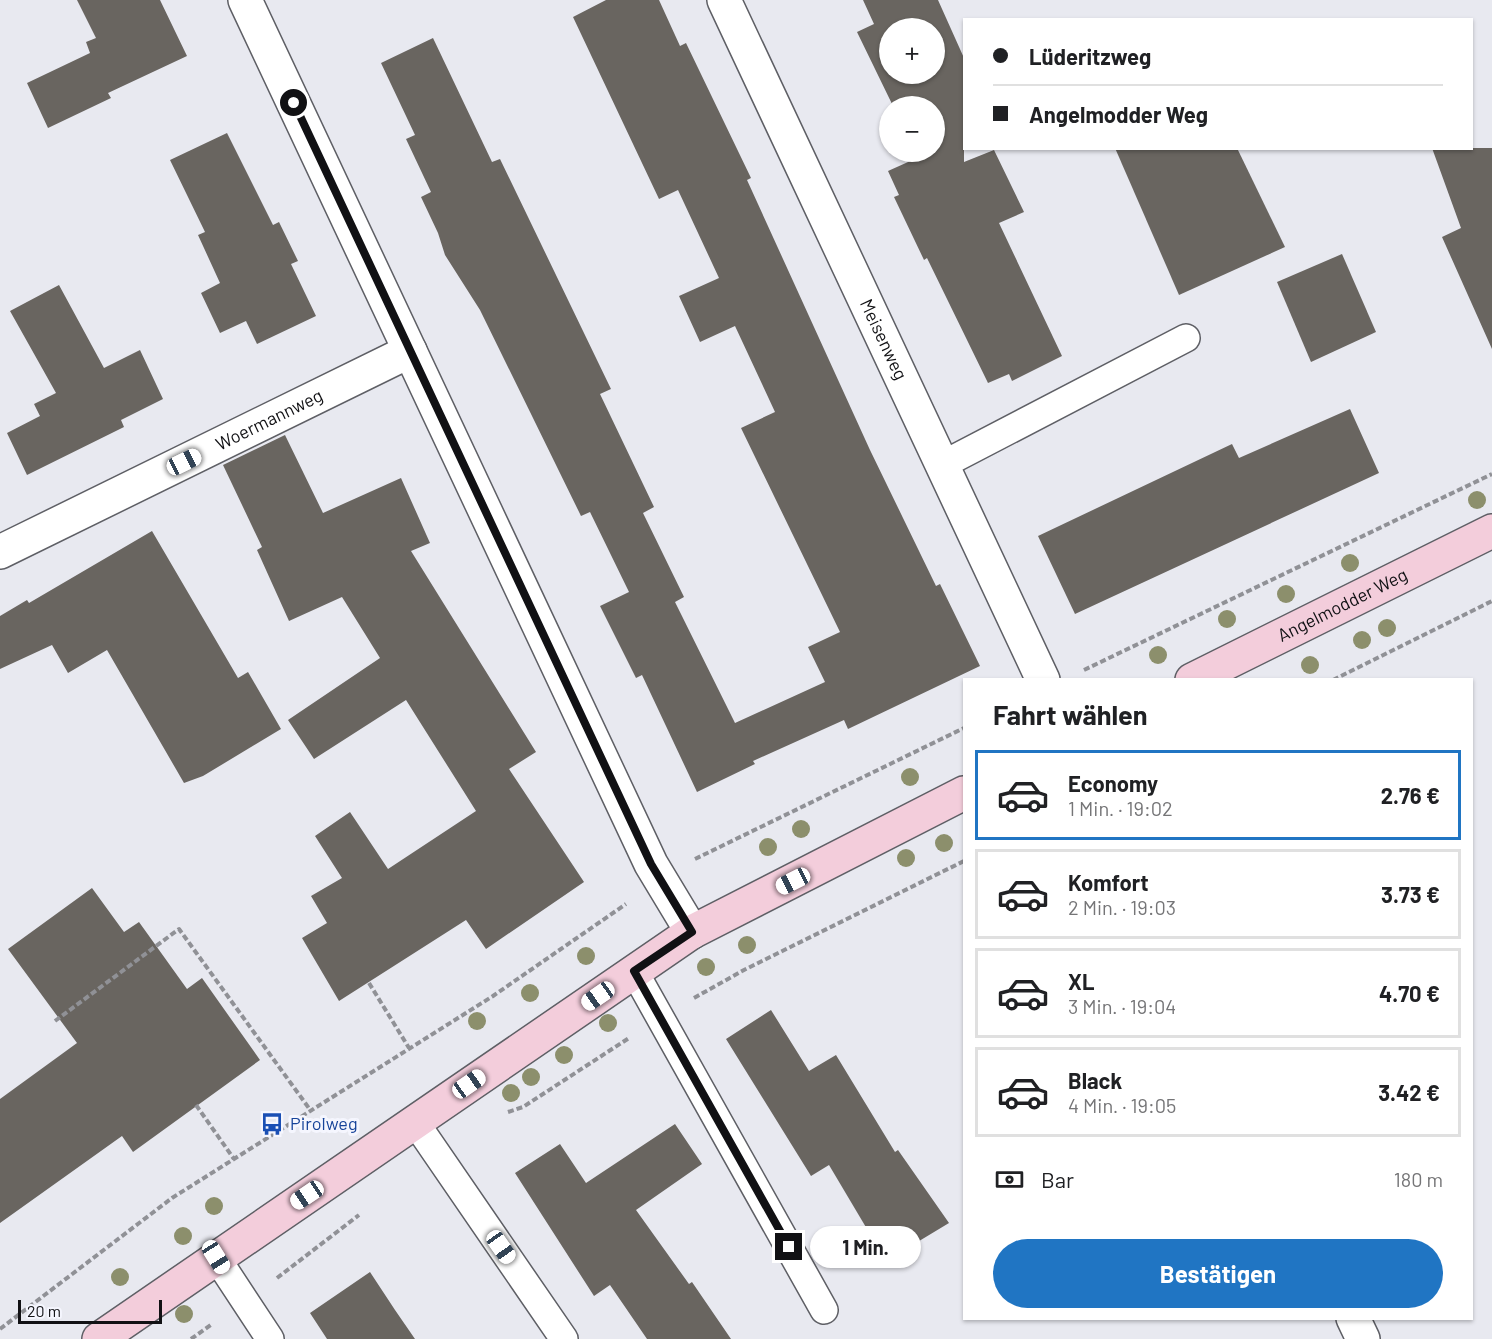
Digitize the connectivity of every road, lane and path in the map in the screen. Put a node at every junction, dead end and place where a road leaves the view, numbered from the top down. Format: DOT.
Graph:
graph roads {
  1 [pos="245,0"];
  2 [pos="724,0"];
  3 [pos="1186,338"];
  4 [pos="410,351"];
  5 [pos="942,465"];
  6 [pos="1492,474"];
  7 [pos="1492,531"];
  8 [pos="0,552"];
  9 [pos="1492,601"];
  10 [pos="1059,677"];
  11 [pos="1196,678"];
  12 [pos="1337,678"];
  13 [pos="963,728"];
  14 [pos="963,794"];
  15 [pos="963,861"];
  16 [pos="660,881"];
  17 [pos="692,932"];
  18 [pos="634,971"];
  19 [pos="369,983"];
  20 [pos="661,1017"];
  21 [pos="55,1021"];
  22 [pos="409,1048"];
  23 [pos="196,1105"];
  24 [pos="310,1111"];
  25 [pos="506,1113"];
  26 [pos="415,1122"];
  27 [pos="234,1159"];
  28 [pos="364,1212"];
  29 [pos="216,1257"];
  30 [pos="244,1302"];
  31 [pos="824,1310"];
  32 [pos="1354,1320"];
  33 [pos="0,1329"];
  34 [pos="99,1339"];
  35 [pos="191,1339"];
  36 [pos="270,1339"];
  37 [pos="564,1339"];
  38 [pos="1363,1339"];
  1 -- 4 [label="street"];
  2 -- 5 [label="street, Meisenweg"];
  3 -- 5 [label="lane"];
  4 -- 8 [label="street, Woermannweg"];
  4 -- 16 [label="street"];
  5 -- 10 [label="street, Meisenweg"];
  6 -- 10 [label="path"];
  7 -- 11 [label="street, Angelmodder Weg"];
  9 -- 12 [label="path"];
  13 -- 16 [label="path"];
  14 -- 17 [label="street"];
  15 -- 20 [label="path"];
  16 -- 17 [label="street"];
  16 -- 22 [label="path"];
  17 -- 18 [label="street"];
  18 -- 20 [label="lane"];
  18 -- 26 [label="street"];
  19 -- 22 [label="path"];
  20 -- 25 [label="path"];
  20 -- 31 [label="lane"];
  21 -- 24 [label="path"];
  22 -- 24 [label="path"];
  23 -- 27 [label="path"];
  24 -- 27 [label="path"];
  26 -- 29 [label="street"];
  26 -- 37 [label="lane"];
  27 -- 33 [label="path"];
  28 -- 30 [label="path"];
  29 -- 30 [label="lane"];
  29 -- 34 [label="street"];
  30 -- 35 [label="path"];
  30 -- 36 [label="lane"];
  32 -- 38 [label="street"];
}
